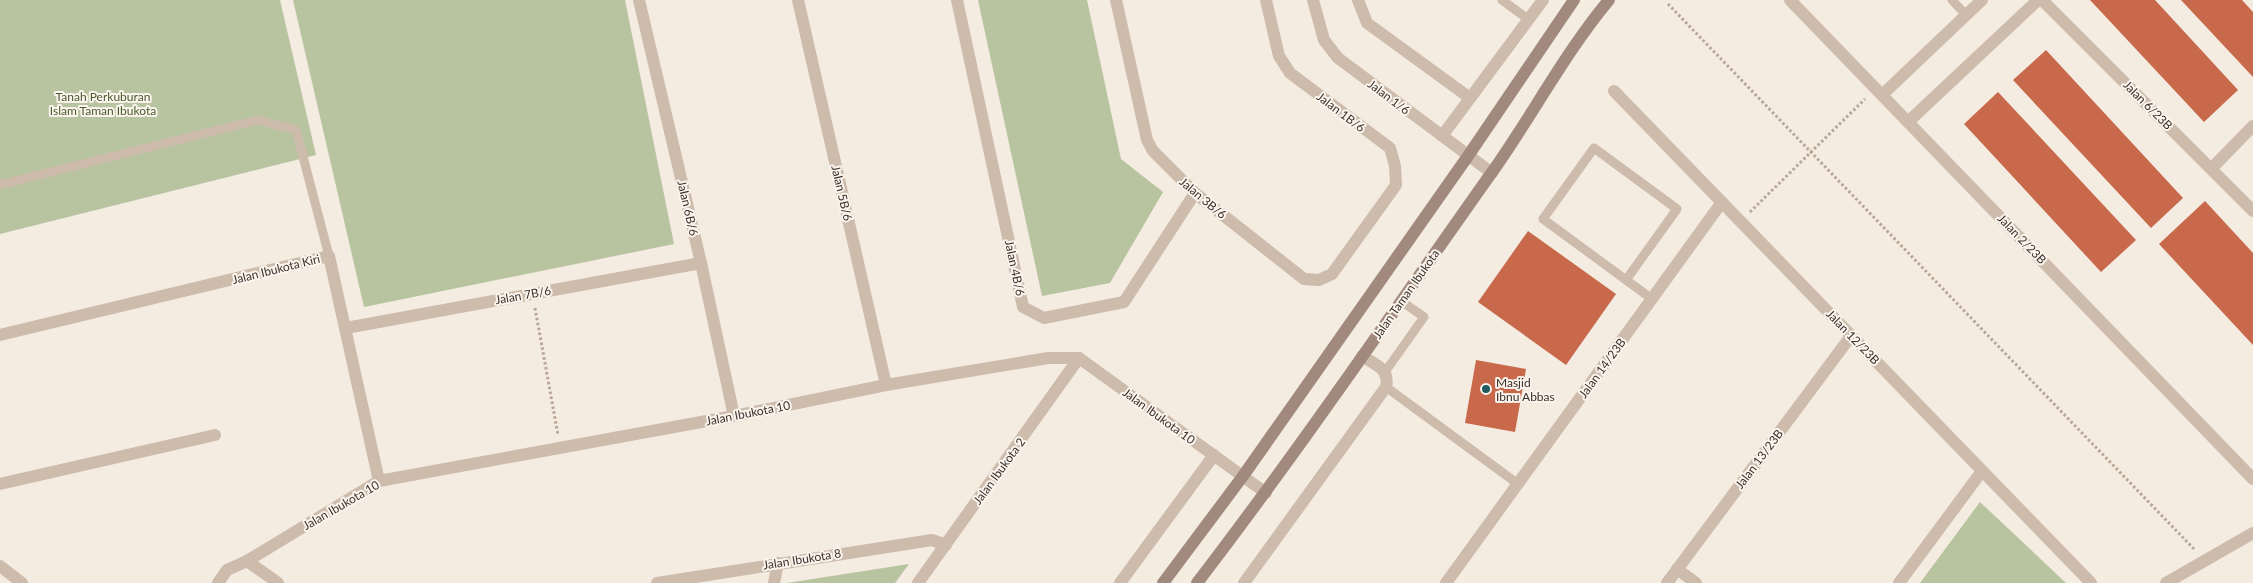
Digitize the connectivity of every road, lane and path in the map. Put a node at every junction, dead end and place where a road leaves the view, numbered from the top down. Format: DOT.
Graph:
graph roads {
  1 [pos="639,0"];
  2 [pos="798,0"];
  3 [pos="957,0"];
  4 [pos="1116,0"];
  5 [pos="1266,0"];
  6 [pos="1313,0"];
  7 [pos="1358,0"];
  8 [pos="1502,0"];
  9 [pos="1543,0"];
  10 [pos="1574,0"];
  11 [pos="1609,0"];
  12 [pos="1790,0"];
  13 [pos="1952,0"];
  14 [pos="1982,0"];
  15 [pos="2040,0"];
  16 [pos="1668,4"];
  17 [pos="1966,15"];
  18 [pos="1528,19"];
  19 [pos="1614,91"];
  20 [pos="1879,92"];
  21 [pos="1470,98"];
  22 [pos="1908,122"];
  23 [pos="2253,126"];
  24 [pos="1442,136"];
  25 [pos="1811,152"];
  26 [pos="1468,156"];
  27 [pos="2212,168"];
  28 [pos="1492,174"];
  29 [pos="0,185"];
  30 [pos="1195,193"];
  31 [pos="1722,202"];
  32 [pos="2253,210"];
  33 [pos="1372,221"];
  34 [pos="1741,222"];
  35 [pos="329,256"];
  36 [pos="701,262"];
  37 [pos="1626,280"];
  38 [pos="533,294"];
  39 [pos="1652,299"];
  40 [pos="1402,301"];
  41 [pos="346,328"];
  42 [pos="0,335"];
  43 [pos="1851,336"];
  44 [pos="1362,356"];
  45 [pos="1079,358"];
  46 [pos="1385,372"];
  47 [pos="886,385"];
  48 [pos="1386,387"];
  49 [pos="734,416"];
  50 [pos="215,435"];
  51 [pos="560,448"];
  52 [pos="1214,455"];
  53 [pos="1982,471"];
  54 [pos="1243,476"];
  55 [pos="2253,479"];
  56 [pos="380,481"];
  57 [pos="0,484"];
  58 [pos="1518,484"];
  59 [pos="1266,492"];
  60 [pos="2253,533"];
  61 [pos="946,545"];
  62 [pos="2205,560"];
  63 [pos="247,561"];
  64 [pos="778,563"];
  65 [pos="0,566"];
  66 [pos="1677,569"];
  67 [pos="22,583"];
  68 [pos="218,583"];
  69 [pos="278,583"];
  70 [pos="658,583"];
  71 [pos="774,583"];
  72 [pos="918,583"];
  73 [pos="1120,583"];
  74 [pos="1163,583"];
  75 [pos="1197,583"];
  76 [pos="1244,583"];
  77 [pos="1446,583"];
  78 [pos="1667,583"];
  79 [pos="1696,583"];
  80 [pos="1899,583"];
  81 [pos="2091,583"];
  82 [pos="2166,583"];
  1 -- 36 [label="street, Jalan 6B/6"];
  2 -- 47 [label="street, Jalan 5B/6"];
  3 -- 30 [label="street, Jalan 4B/6"];
  4 -- 30 [label="street, Jalan 3B/6"];
  5 -- 33 [label="street, Jalan 1B/6"];
  6 -- 24 [label="street, Jalan 1/6"];
  7 -- 21 [label="street"];
  8 -- 18 [label="lane"];
  9 -- 18 [label="street"];
  10 -- 26 [label="main road"];
  11 -- 28 [label="main road, Jalan Taman Ibukota"];
  12 -- 20 [label="street, Jalan 2/23B"];
  13 -- 17 [label="lane"];
  14 -- 17 [label="street"];
  15 -- 22 [label="street"];
  15 -- 27 [label="street, Jalan 6/23B"];
  16 -- 25 [label="path"];
  17 -- 20 [label="street"];
  18 -- 21 [label="street"];
  19 -- 31 [label="street, Jalan 12/23B"];
  20 -- 22 [label="street, Jalan 2/23B"];
  20 -- 25 [label="path"];
  21 -- 24 [label="street"];
  22 -- 55 [label="street, Jalan 2/23B"];
  23 -- 27 [label="street"];
  24 -- 26 [label="street, Jalan 1/6"];
  25 -- 34 [label="path"];
  25 -- 62 [label="path"];
  26 -- 28 [label="street, Jalan 1/6"];
  26 -- 54 [label="main road"];
  27 -- 32 [label="street, Jalan 6/23B"];
  28 -- 40 [label="main road, Jalan Taman Ibukota"];
  29 -- 35 [label="lane"];
  30 -- 33 [label="street, Jalan 3B/6"];
  31 -- 34 [label="street, Jalan 12/23B"];
  31 -- 39 [label="street, Jalan 14/23B"];
  34 -- 43 [label="street, Jalan 12/23B"];
  35 -- 41 [label="street, Jalan Ibukota Kiri"];
  35 -- 42 [label="street, Jalan Ibukota Kiri"];
  36 -- 38 [label="street, Jalan 7B/6"];
  36 -- 49 [label="street, Jalan 6B/6"];
  37 -- 37 [label="lane"];
  37 -- 39 [label="lane"];
  38 -- 41 [label="street, Jalan 7B/6"];
  38 -- 51 [label="path"];
  39 -- 58 [label="street, Jalan 14/23B"];
  40 -- 44 [label="main road, Jalan Taman Ibukota"];
  40 -- 46 [label="lane"];
  41 -- 56 [label="street, Jalan Ibukota Kiri"];
  43 -- 53 [label="street, Jalan 12/23B"];
  43 -- 66 [label="street, Jalan 13/23B"];
  44 -- 46 [label="street"];
  44 -- 59 [label="main road, Jalan Taman Ibukota"];
  45 -- 47 [label="street, Jalan Ibukota 10"];
  45 -- 52 [label="street, Jalan Ibukota 10"];
  45 -- 61 [label="street, Jalan Ibukota 2"];
  46 -- 48 [label="street"];
  47 -- 49 [label="street, Jalan Ibukota 10"];
  48 -- 58 [label="lane"];
  48 -- 76 [label="street"];
  49 -- 51 [label="street, Jalan Ibukota 10"];
  50 -- 57 [label="street"];
  51 -- 56 [label="street, Jalan Ibukota 10"];
  52 -- 54 [label="street, Jalan Ibukota 10"];
  52 -- 73 [label="street"];
  53 -- 80 [label="street"];
  53 -- 81 [label="street, Jalan 12/23B"];
  54 -- 59 [label="street, Jalan Ibukota 10"];
  54 -- 74 [label="main road"];
  56 -- 63 [label="street, Jalan Ibukota 10"];
  58 -- 77 [label="street, Jalan 14/23B"];
  59 -- 75 [label="main road, Jalan Taman Ibukota"];
  60 -- 62 [label="street"];
  61 -- 64 [label="street, Jalan Ibukota 8"];
  61 -- 72 [label="street, Jalan Ibukota 2"];
  62 -- 82 [label="street"];
  63 -- 68 [label="street, Jalan Ibukota 10"];
  63 -- 69 [label="street"];
  64 -- 70 [label="street, Jalan Ibukota 8"];
  64 -- 71 [label="street"];
  65 -- 67 [label="street"];
  66 -- 78 [label="street, Jalan 13/23B"];
  66 -- 79 [label="street"];
}
